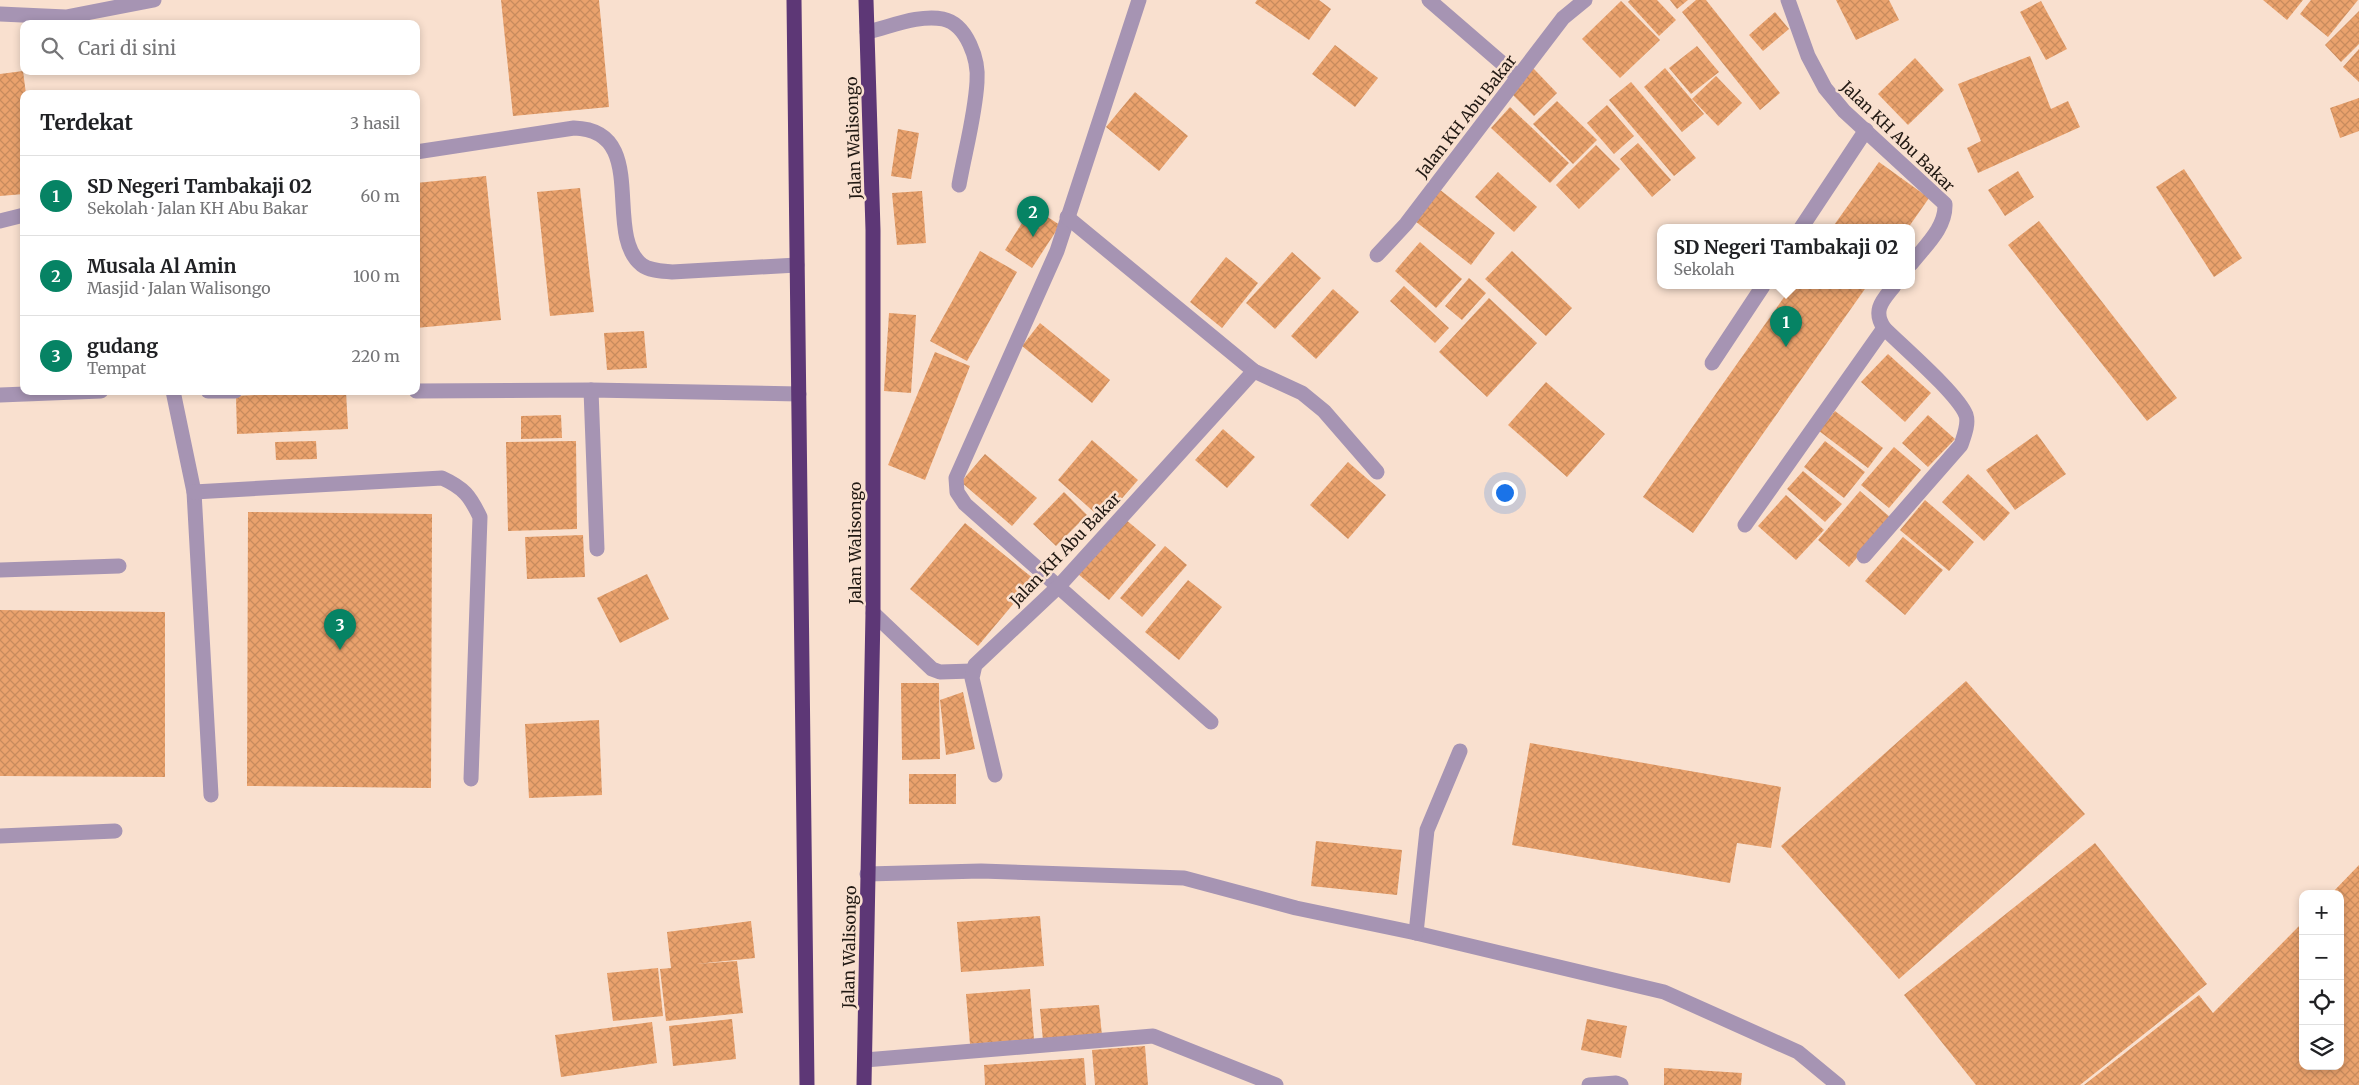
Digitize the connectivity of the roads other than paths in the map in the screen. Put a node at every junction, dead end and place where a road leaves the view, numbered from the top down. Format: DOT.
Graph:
graph roads {
  1 [pos="154,0"];
  2 [pos="794,0"];
  3 [pos="866,0"];
  4 [pos="1139,0"];
  5 [pos="1428,0"];
  6 [pos="1584,0"];
  7 [pos="1788,0"];
  8 [pos="0,14"];
  9 [pos="867,32"];
  10 [pos="1518,77"];
  11 [pos="1866,130"];
  12 [pos="420,151"];
  13 [pos="959,185"];
  14 [pos="20,217"];
  15 [pos="1067,217"];
  16 [pos="0,221"];
  17 [pos="1804,224"];
  18 [pos="1378,256"];
  19 [pos="1915,259"];
  20 [pos="797,264"];
  21 [pos="1761,289"];
  22 [pos="1892,289"];
  23 [pos="1884,328"];
  24 [pos="1712,364"];
  25 [pos="1254,371"];
  26 [pos="591,390"];
  27 [pos="420,391"];
  28 [pos="20,394"];
  29 [pos="799,394"];
  30 [pos="0,395"];
  31 [pos="174,395"];
  32 [pos="1377,472"];
  33 [pos="194,492"];
  34 [pos="1745,525"];
  35 [pos="596,549"];
  36 [pos="1864,556"];
  37 [pos="119,566"];
  38 [pos="0,570"];
  39 [pos="1059,586"];
  40 [pos="873,614"];
  41 [pos="972,671"];
  42 [pos="1211,722"];
  43 [pos="1460,751"];
  44 [pos="995,775"];
  45 [pos="471,779"];
  46 [pos="211,795"];
  47 [pos="115,831"];
  48 [pos="0,836"];
  49 [pos="867,874"];
  50 [pos="1416,933"];
  51 [pos="865,1060"];
  52 [pos="807,1085"];
  53 [pos="864,1085"];
  54 [pos="1276,1085"];
  55 [pos="1589,1085"];
  56 [pos="1621,1085"];
  57 [pos="1838,1085"];
  1 -- 8 [label="street"];
  2 -- 20 [label="highway"];
  3 -- 9 [label="highway, Jalan Walisongo"];
  4 -- 15 [label="street"];
  5 -- 10 [label="street"];
  6 -- 10 [label="street, Jalan KH Abu Bakar"];
  7 -- 11 [label="street, Jalan KH Abu Bakar"];
  9 -- 13 [label="street"];
  9 -- 40 [label="highway, Jalan Walisongo"];
  10 -- 18 [label="street, Jalan KH Abu Bakar"];
  11 -- 17 [label="street"];
  11 -- 19 [label="street, Jalan KH Abu Bakar"];
  12 -- 20 [label="street"];
  14 -- 16 [label="street"];
  15 -- 25 [label="street"];
  15 -- 39 [label="street"];
  20 -- 29 [label="highway"];
  21 -- 24 [label="street"];
  22 -- 23 [label="street"];
  23 -- 34 [label="street"];
  23 -- 36 [label="street"];
  25 -- 32 [label="street"];
  25 -- 39 [label="street, Jalan KH Abu Bakar"];
  26 -- 27 [label="street"];
  26 -- 29 [label="street"];
  26 -- 35 [label="street"];
  28 -- 30 [label="street"];
  29 -- 52 [label="highway"];
  31 -- 33 [label="street"];
  33 -- 45 [label="street"];
  33 -- 46 [label="street"];
  37 -- 38 [label="street"];
  39 -- 41 [label="street, Jalan KH Abu Bakar"];
  39 -- 42 [label="street"];
  40 -- 41 [label="street"];
  40 -- 49 [label="highway, Jalan Walisongo"];
  41 -- 44 [label="street"];
  43 -- 50 [label="street"];
  47 -- 48 [label="street"];
  49 -- 50 [label="street"];
  49 -- 51 [label="highway, Jalan Walisongo"];
  50 -- 57 [label="street"];
  51 -- 53 [label="highway, Jalan Walisongo"];
  51 -- 54 [label="street"];
  55 -- 56 [label="street"];
}
